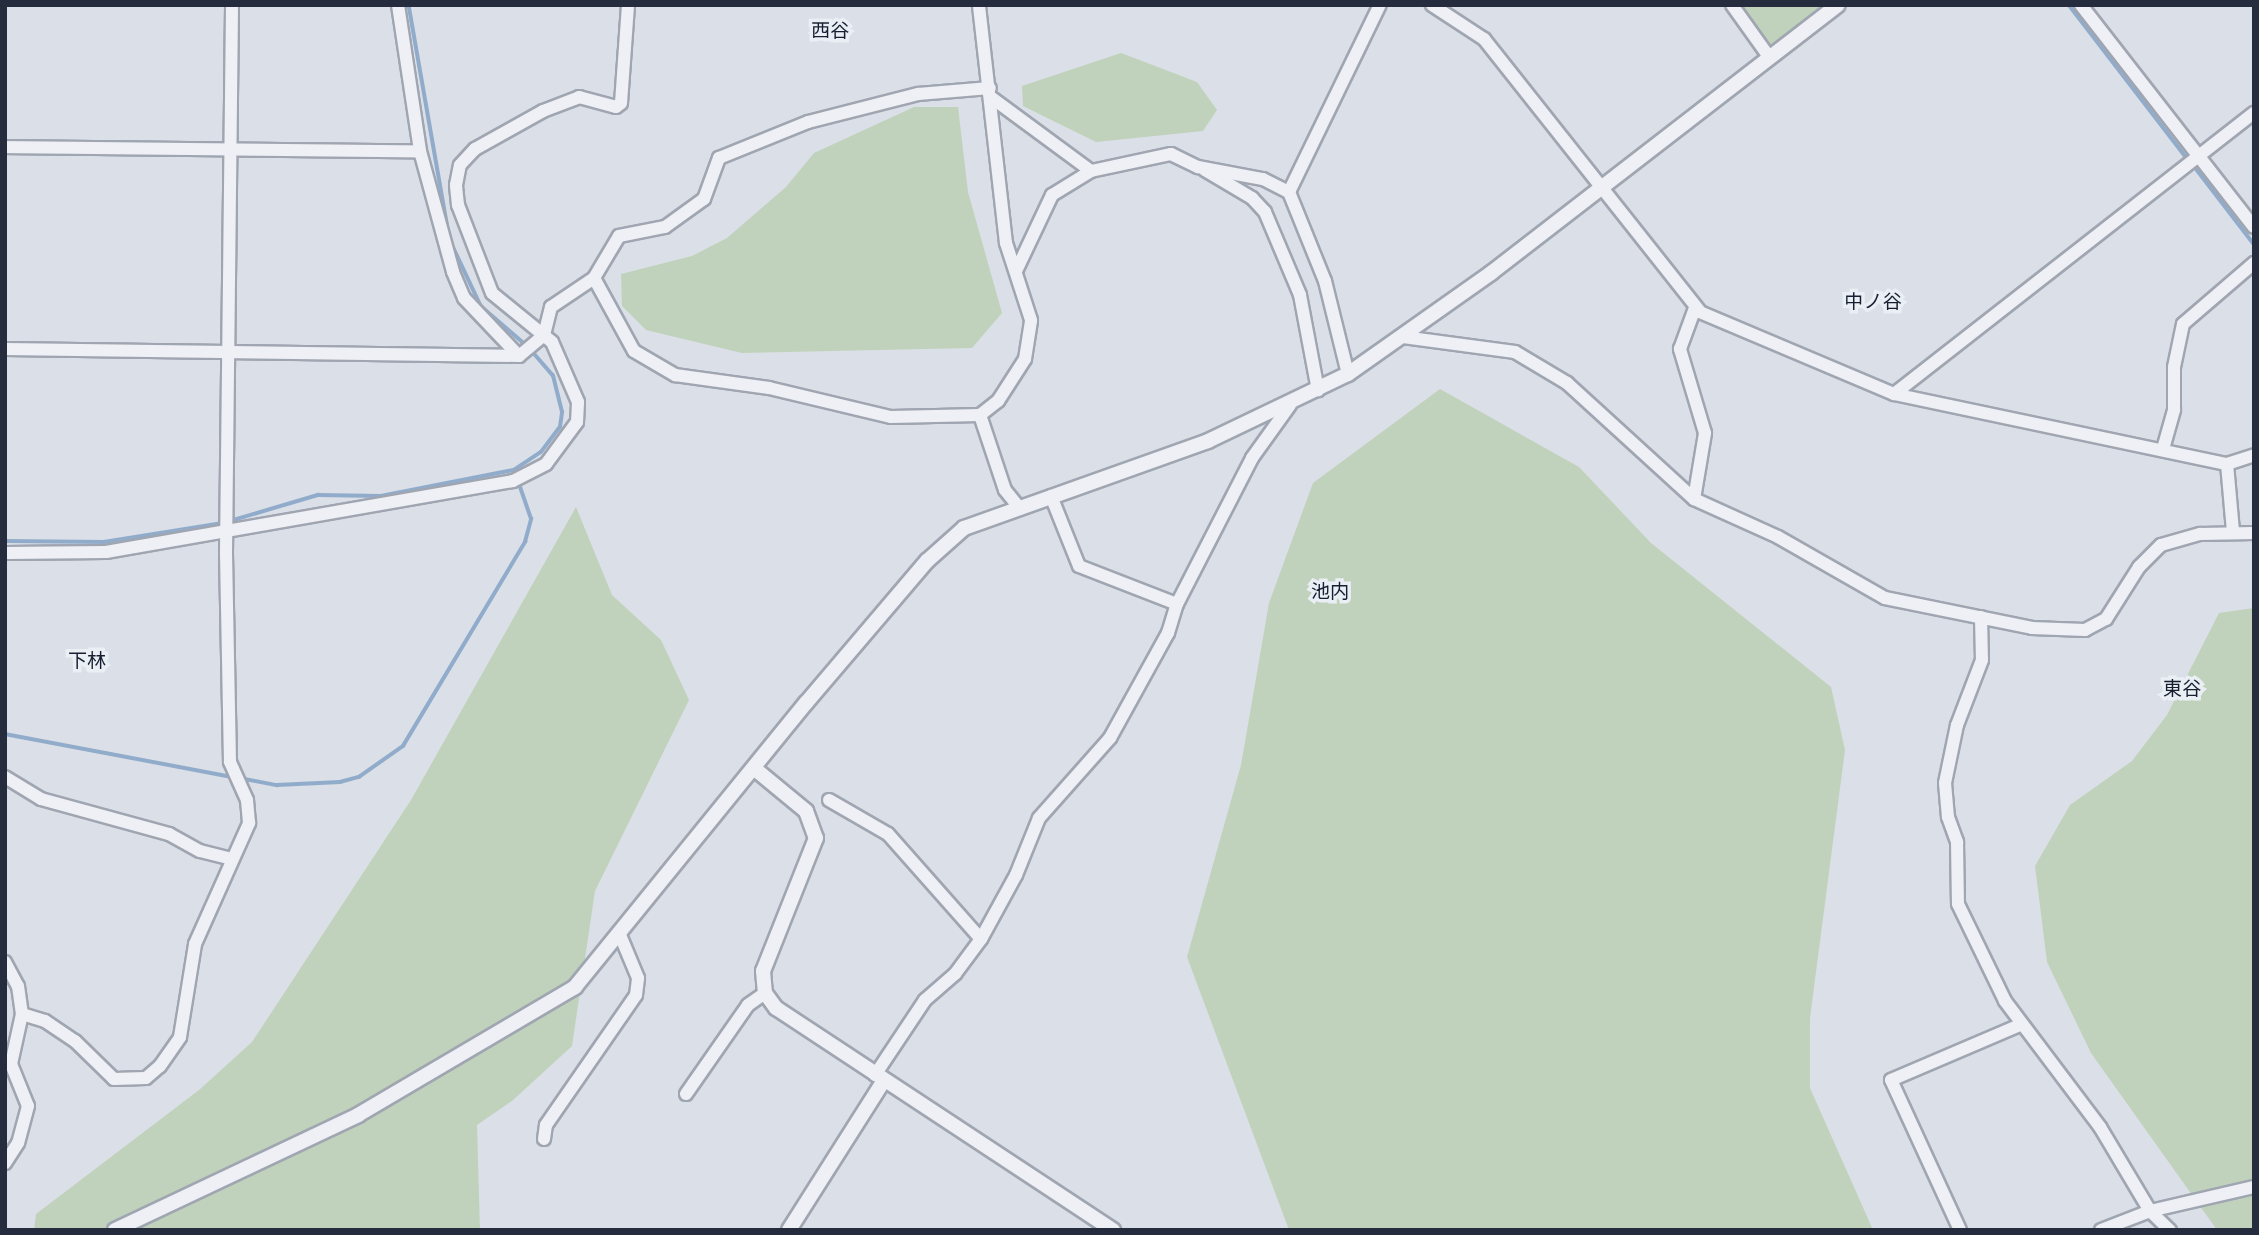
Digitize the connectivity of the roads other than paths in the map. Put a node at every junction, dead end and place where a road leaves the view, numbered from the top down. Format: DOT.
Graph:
graph roads {
  1 [pos="232,5"];
  2 [pos="398,5"];
  3 [pos="628,5"];
  4 [pos="979,5"];
  5 [pos="1380,5"];
  6 [pos="1432,5"];
  7 [pos="1732,5"];
  8 [pos="1838,5"];
  9 [pos="2081,5"];
  10 [pos="1770,58"];
  11 [pos="991,93"];
  12 [pos="2254,113"];
  13 [pos="5,146"];
  14 [pos="420,150"];
  15 [pos="232,151"];
  16 [pos="2198,156"];
  17 [pos="1198,167"];
  18 [pos="1091,171"];
  19 [pos="1602,187"];
  20 [pos="1289,192"];
  21 [pos="2254,227"];
  22 [pos="2254,263"];
  23 [pos="1017,269"];
  24 [pos="594,278"];
  25 [pos="1695,308"];
  26 [pos="1403,337"];
  27 [pos="539,339"];
  28 [pos="5,349"];
  29 [pos="229,350"];
  30 [pos="522,355"];
  31 [pos="1348,374"];
  32 [pos="1318,390"];
  33 [pos="1894,394"];
  34 [pos="1290,405"];
  35 [pos="981,415"];
  36 [pos="2163,449"];
  37 [pos="2254,455"];
  38 [pos="2227,464"];
  39 [pos="1051,496"];
  40 [pos="1694,499"];
  41 [pos="1017,505"];
  42 [pos="227,524"];
  43 [pos="2233,531"];
  44 [pos="2254,533"];
  45 [pos="5,553"];
  46 [pos="1177,604"];
  47 [pos="1981,617"];
  48 [pos="755,769"];
  49 [pos="5,777"];
  50 [pos="829,800"];
  51 [pos="232,859"];
  52 [pos="620,935"];
  53 [pos="981,939"];
  54 [pos="5,962"];
  55 [pos="765,993"];
  56 [pos="22,1014"];
  57 [pos="2022,1024"];
  58 [pos="879,1078"];
  59 [pos="686,1094"];
  60 [pos="544,1139"];
  61 [pos="5,1163"];
  62 [pos="2254,1187"];
  63 [pos="2150,1211"];
  64 [pos="115,1230"];
  65 [pos="789,1230"];
  66 [pos="1113,1230"];
  67 [pos="1960,1230"];
  68 [pos="2101,1230"];
  69 [pos="2170,1230"];
  1 -- 15 [label="street"];
  2 -- 14 [label="street"];
  3 -- 27 [label="street"];
  4 -- 11 [label="street"];
  5 -- 20 [label="street"];
  6 -- 19 [label="street"];
  7 -- 10 [label="street"];
  8 -- 10 [label="street"];
  9 -- 16 [label="street"];
  10 -- 19 [label="street"];
  11 -- 18 [label="street"];
  11 -- 23 [label="street"];
  11 -- 24 [label="street"];
  12 -- 16 [label="street"];
  13 -- 15 [label="street"];
  14 -- 15 [label="street"];
  14 -- 30 [label="street"];
  15 -- 29 [label="street"];
  16 -- 21 [label="street"];
  16 -- 33 [label="street"];
  17 -- 18 [label="street"];
  17 -- 20 [label="street"];
  17 -- 32 [label="street"];
  18 -- 23 [label="street"];
  19 -- 25 [label="street"];
  19 -- 26 [label="street"];
  20 -- 31 [label="street"];
  22 -- 36 [label="street"];
  23 -- 35 [label="street"];
  24 -- 27 [label="street"];
  24 -- 35 [label="street"];
  25 -- 33 [label="street"];
  25 -- 40 [label="street"];
  26 -- 31 [label="street"];
  26 -- 40 [label="street"];
  27 -- 30 [label="street"];
  27 -- 42 [label="street"];
  28 -- 29 [label="street"];
  29 -- 30 [label="street"];
  29 -- 42 [label="street"];
  31 -- 32 [label="street"];
  32 -- 34 [label="street"];
  33 -- 36 [label="street"];
  34 -- 39 [label="street"];
  34 -- 46 [label="street"];
  35 -- 41 [label="street"];
  36 -- 38 [label="street"];
  37 -- 38 [label="street"];
  38 -- 43 [label="street"];
  39 -- 41 [label="street"];
  39 -- 46 [label="street"];
  40 -- 47 [label="street"];
  41 -- 48 [label="street"];
  42 -- 45 [label="street"];
  42 -- 51 [label="street"];
  43 -- 44 [label="street"];
  43 -- 47 [label="street"];
  46 -- 53 [label="street"];
  47 -- 57 [label="street"];
  48 -- 52 [label="street"];
  48 -- 55 [label="street"];
  49 -- 51 [label="street"];
  50 -- 53 [label="street"];
  51 -- 56 [label="street"];
  52 -- 60 [label="street"];
  52 -- 64 [label="street"];
  53 -- 58 [label="street"];
  54 -- 56 [label="street"];
  55 -- 58 [label="street"];
  55 -- 59 [label="street"];
  56 -- 61 [label="street"];
  57 -- 63 [label="street"];
  57 -- 67 [label="street"];
  58 -- 65 [label="street"];
  58 -- 66 [label="street"];
  62 -- 63 [label="street"];
  63 -- 68 [label="street"];
  63 -- 69 [label="street"];
}
